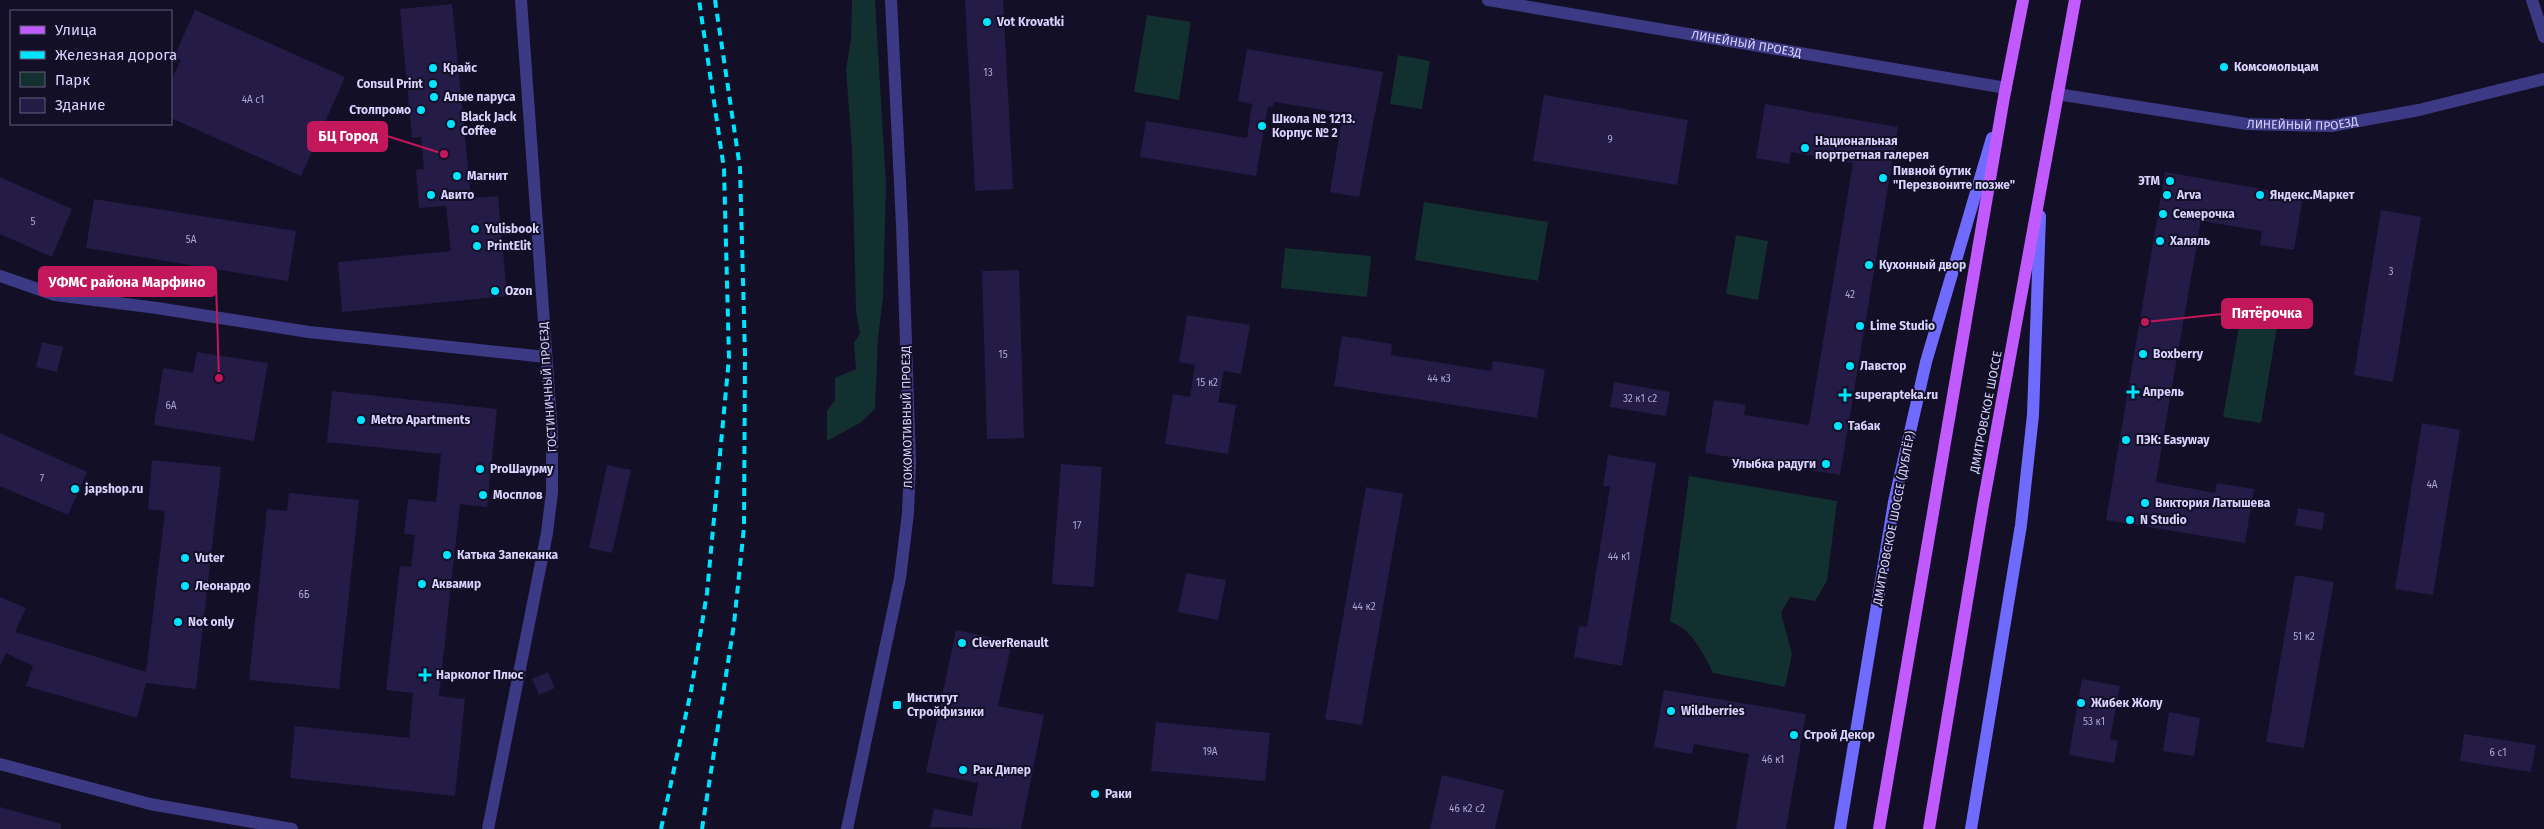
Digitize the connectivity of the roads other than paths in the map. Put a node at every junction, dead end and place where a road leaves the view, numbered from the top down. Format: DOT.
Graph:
graph roads {
  1 [pos="521,0"];
  2 [pos="891,0"];
  3 [pos="1488,0"];
  4 [pos="2023,0"];
  5 [pos="2075,0"];
  6 [pos="2532,0"];
  7 [pos="2544,37"];
  8 [pos="2544,79"];
  9 [pos="2005,93"];
  10 [pos="2057,94"];
  11 [pos="2040,195"];
  12 [pos="0,276"];
  13 [pos="546,357"];
  14 [pos="0,764"];
  15 [pos="292,829"];
  16 [pos="488,829"];
  17 [pos="846,829"];
  18 [pos="1840,829"];
  19 [pos="1879,829"];
  20 [pos="1929,829"];
  21 [pos="1970,829"];
  1 -- 13 [label="street, ГОСТИНИЧНЫЙ ПРОЕЗД"];
  2 -- 17 [label="street, ЛОКОМОТИВНЫЙ ПРОЕЗД"];
  3 -- 9 [label="street, ЛИНЕЙНЫЙ ПРОЕЗД"];
  4 -- 9 [label="main road"];
  5 -- 10 [label="main road, ДМИТРОВСКОЕ ШОССЕ"];
  6 -- 7 [label="street"];
  8 -- 10 [label="street, ЛИНЕЙНЫЙ ПРОЕЗД"];
  9 -- 18 [label="main road, ДМИТРОВСКОЕ ШОССЕ (ДУБЛЁР)"];
  9 -- 19 [label="main road"];
  10 -- 11 [label="main road, ДМИТРОВСКОЕ ШОССЕ"];
  11 -- 20 [label="main road, ДМИТРОВСКОЕ ШОССЕ"];
  11 -- 21 [label="main road"];
  12 -- 13 [label="street"];
  13 -- 16 [label="street, ГОСТИНИЧНЫЙ ПРОЕЗД"];
  14 -- 15 [label="street"];
}
